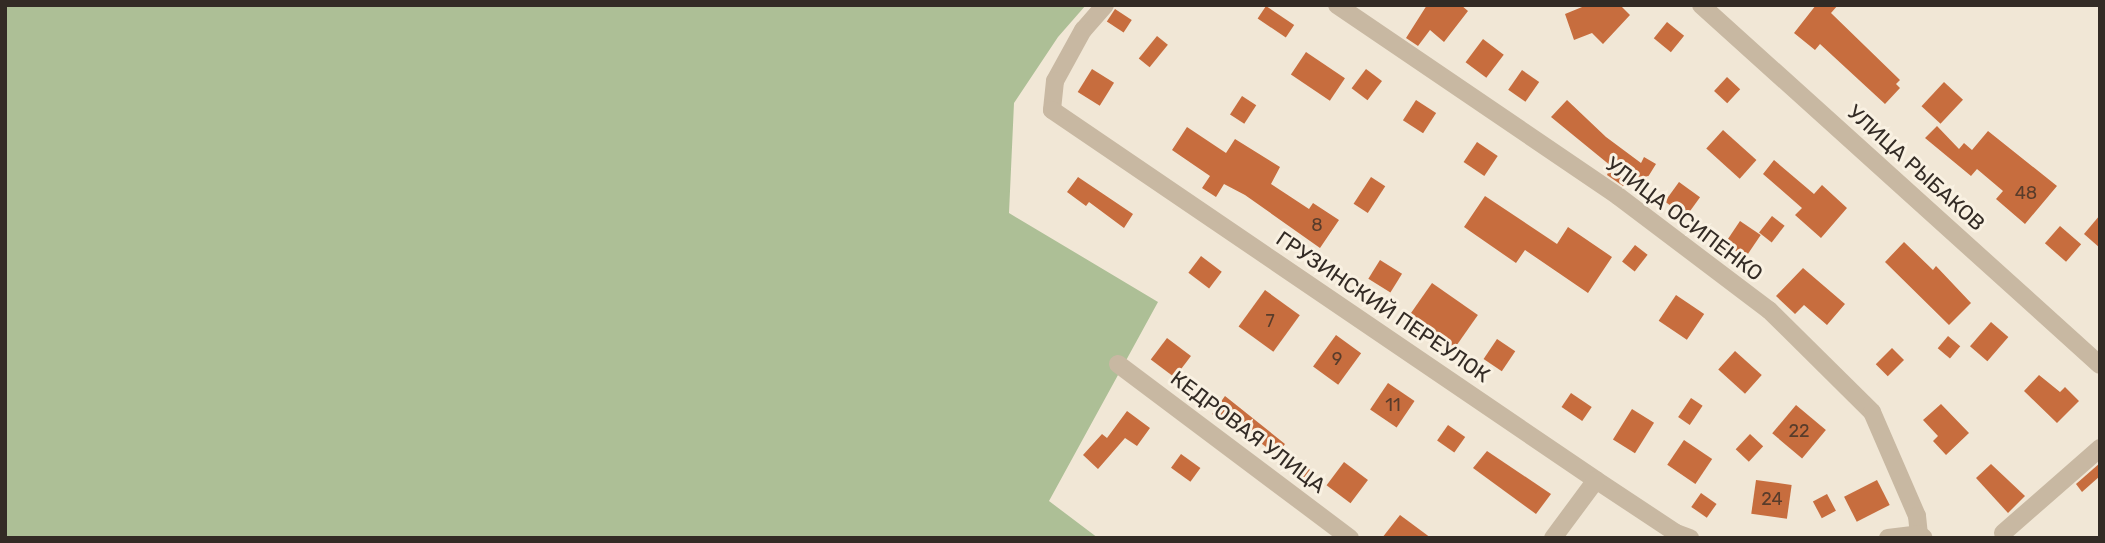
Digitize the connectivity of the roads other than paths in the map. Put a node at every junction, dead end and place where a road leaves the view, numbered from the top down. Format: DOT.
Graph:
graph roads {
  1 [pos="1105,5"];
  2 [pos="1337,5"];
  3 [pos="1700,5"];
  4 [pos="1118,363"];
  5 [pos="2100,365"];
  6 [pos="2100,448"];
  7 [pos="1595,480"];
  8 [pos="2003,533"];
  9 [pos="1922,536"];
  10 [pos="1350,538"];
  11 [pos="1553,538"];
  12 [pos="1690,538"];
  13 [pos="1888,538"];
  1 -- 7 [label="street, ГРУЗИНСКИЙ ПЕРЕУЛОК"];
  2 -- 9 [label="street, УЛИЦА ОСИПЕНКО"];
  3 -- 5 [label="street, УЛИЦА РЫБАКОВ"];
  4 -- 10 [label="street, КЕДРОВАЯ УЛИЦА"];
  6 -- 8 [label="street"];
  7 -- 11 [label="street"];
  7 -- 12 [label="street, ГРУЗИНСКИЙ ПЕРЕУЛОК"];
  9 -- 13 [label="street"];
}
